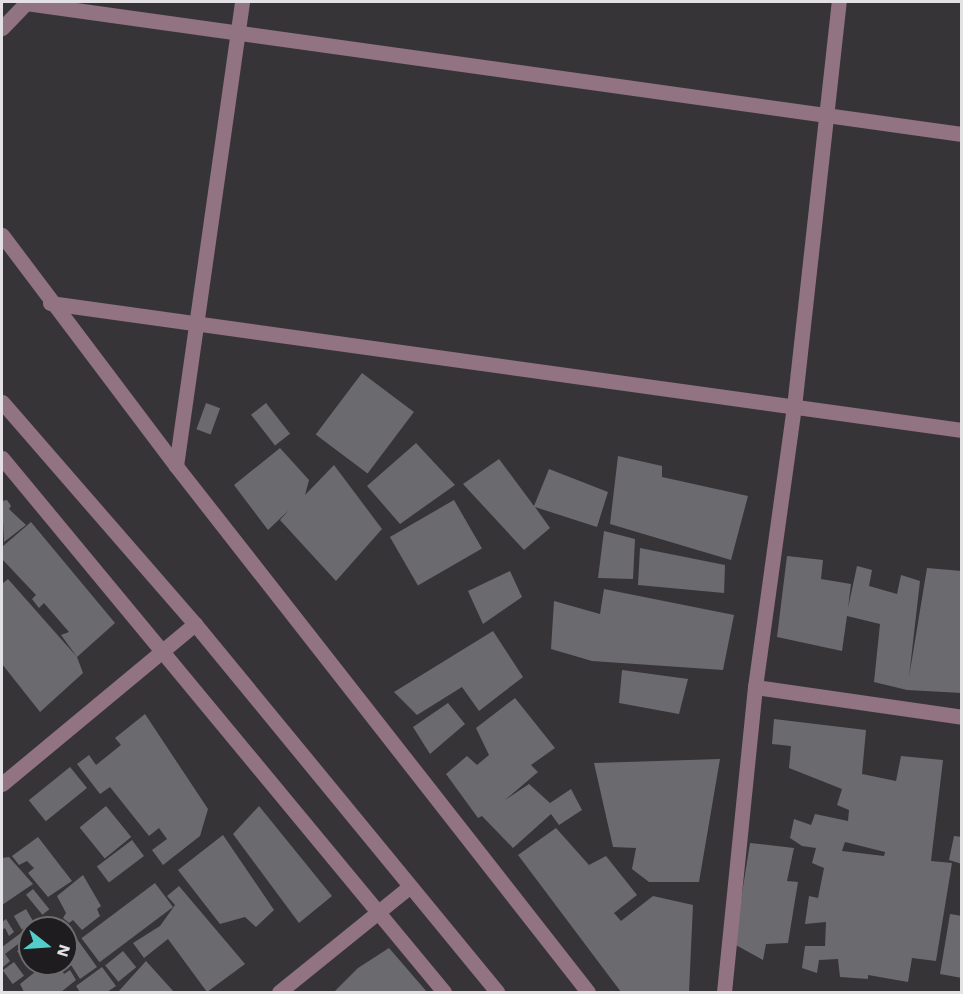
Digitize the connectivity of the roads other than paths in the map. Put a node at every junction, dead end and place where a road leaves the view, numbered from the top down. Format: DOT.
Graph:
graph roads {
  1 [pos="26,2"];
  2 [pos="242,2"];
  3 [pos="839,2"];
  4 [pos="2,28"];
  5 [pos="237,31"];
  6 [pos="826,115"];
  7 [pos="962,134"];
  8 [pos="2,236"];
  9 [pos="50,303"];
  10 [pos="196,322"];
  11 [pos="2,402"];
  12 [pos="794,407"];
  13 [pos="962,430"];
  14 [pos="2,458"];
  15 [pos="176,466"];
  16 [pos="195,624"];
  17 [pos="161,651"];
  18 [pos="755,687"];
  19 [pos="962,717"];
  20 [pos="2,784"];
  21 [pos="408,888"];
  22 [pos="376,910"];
  23 [pos="279,993"];
  24 [pos="444,993"];
  25 [pos="497,993"];
  26 [pos="588,993"];
  27 [pos="724,993"];
  1 -- 4 [label="street"];
  1 -- 5 [label="street"];
  2 -- 5 [label="street"];
  3 -- 6 [label="street"];
  5 -- 6 [label="street"];
  5 -- 10 [label="street"];
  6 -- 7 [label="street"];
  6 -- 12 [label="street"];
  8 -- 9 [label="street"];
  9 -- 10 [label="street"];
  9 -- 15 [label="street"];
  10 -- 12 [label="street"];
  10 -- 15 [label="street"];
  11 -- 16 [label="street"];
  12 -- 13 [label="street"];
  12 -- 18 [label="street"];
  14 -- 17 [label="street"];
  15 -- 26 [label="street"];
  16 -- 17 [label="street"];
  16 -- 21 [label="street"];
  17 -- 20 [label="street"];
  17 -- 22 [label="street"];
  18 -- 19 [label="street"];
  18 -- 27 [label="street"];
  21 -- 22 [label="street"];
  21 -- 25 [label="street"];
  22 -- 23 [label="street"];
  22 -- 24 [label="street"];
}
